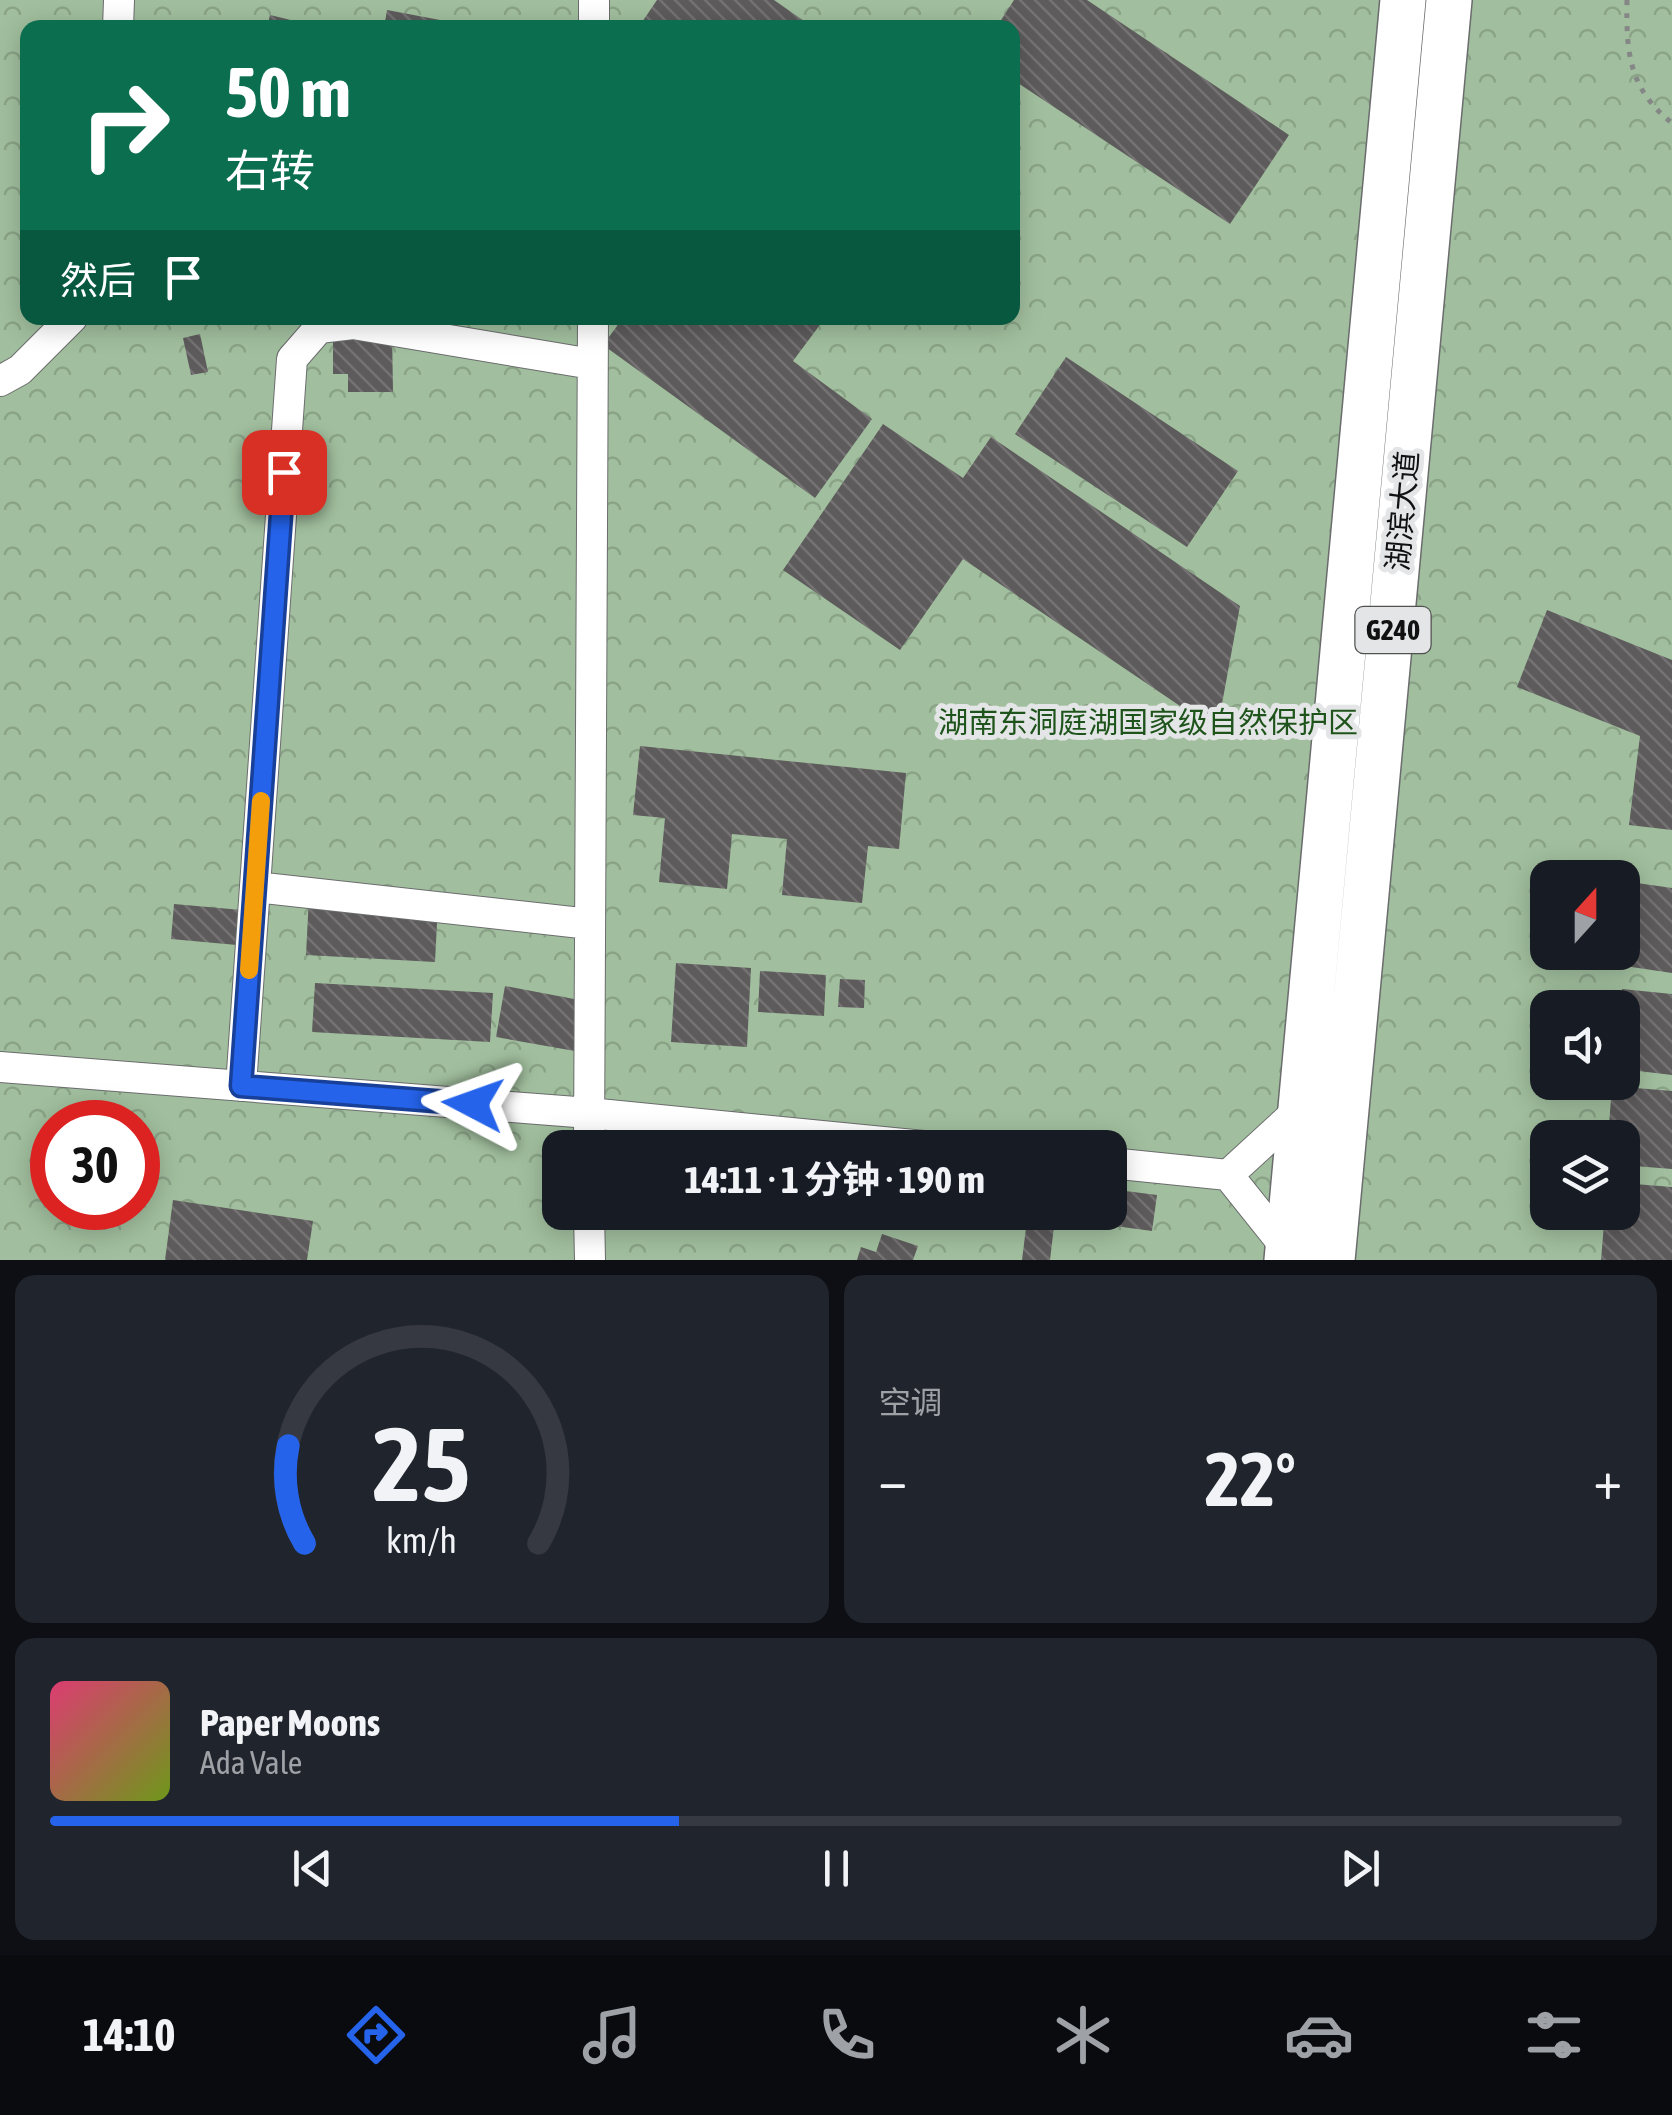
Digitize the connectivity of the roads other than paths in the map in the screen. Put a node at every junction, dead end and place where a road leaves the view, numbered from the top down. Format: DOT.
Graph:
graph roads {
  1 [pos="1403,0"];
  2 [pos="1449,0"];
  3 [pos="65,325"];
  4 [pos="344,325"];
  5 [pos="359,325"];
  6 [pos="592,325"];
  7 [pos="592,364"];
  8 [pos="0,381"];
  9 [pos="254,886"];
  10 [pos="590,924"];
  11 [pos="0,1067"];
  12 [pos="241,1086"];
  13 [pos="1301,1108"];
  14 [pos="589,1114"];
  15 [pos="589,1130"];
  16 [pos="756,1130"];
  17 [pos="1127,1166"];
  18 [pos="1228,1175"];
  19 [pos="590,1230"];
  20 [pos="1288,1255"];
  21 [pos="590,1260"];
  22 [pos="1332,1260"];
  1 -- 13 [label="highway, 湖滨大道 / G240"];
  2 -- 22 [label="highway, 湖滨大道 / G240"];
  3 -- 8 [label="street"];
  4 -- 9 [label="street"];
  5 -- 7 [label="street"];
  6 -- 7 [label="street"];
  7 -- 10 [label="street"];
  9 -- 10 [label="street"];
  9 -- 12 [label="street"];
  10 -- 14 [label="street"];
  11 -- 12 [label="street"];
  12 -- 14 [label="street"];
  13 -- 18 [label="street"];
  13 -- 20 [label="highway, 湖滨大道 / G240"];
  14 -- 15 [label="street"];
  14 -- 16 [label="street"];
  17 -- 18 [label="street"];
  18 -- 20 [label="street"];
  19 -- 21 [label="street"];
}
